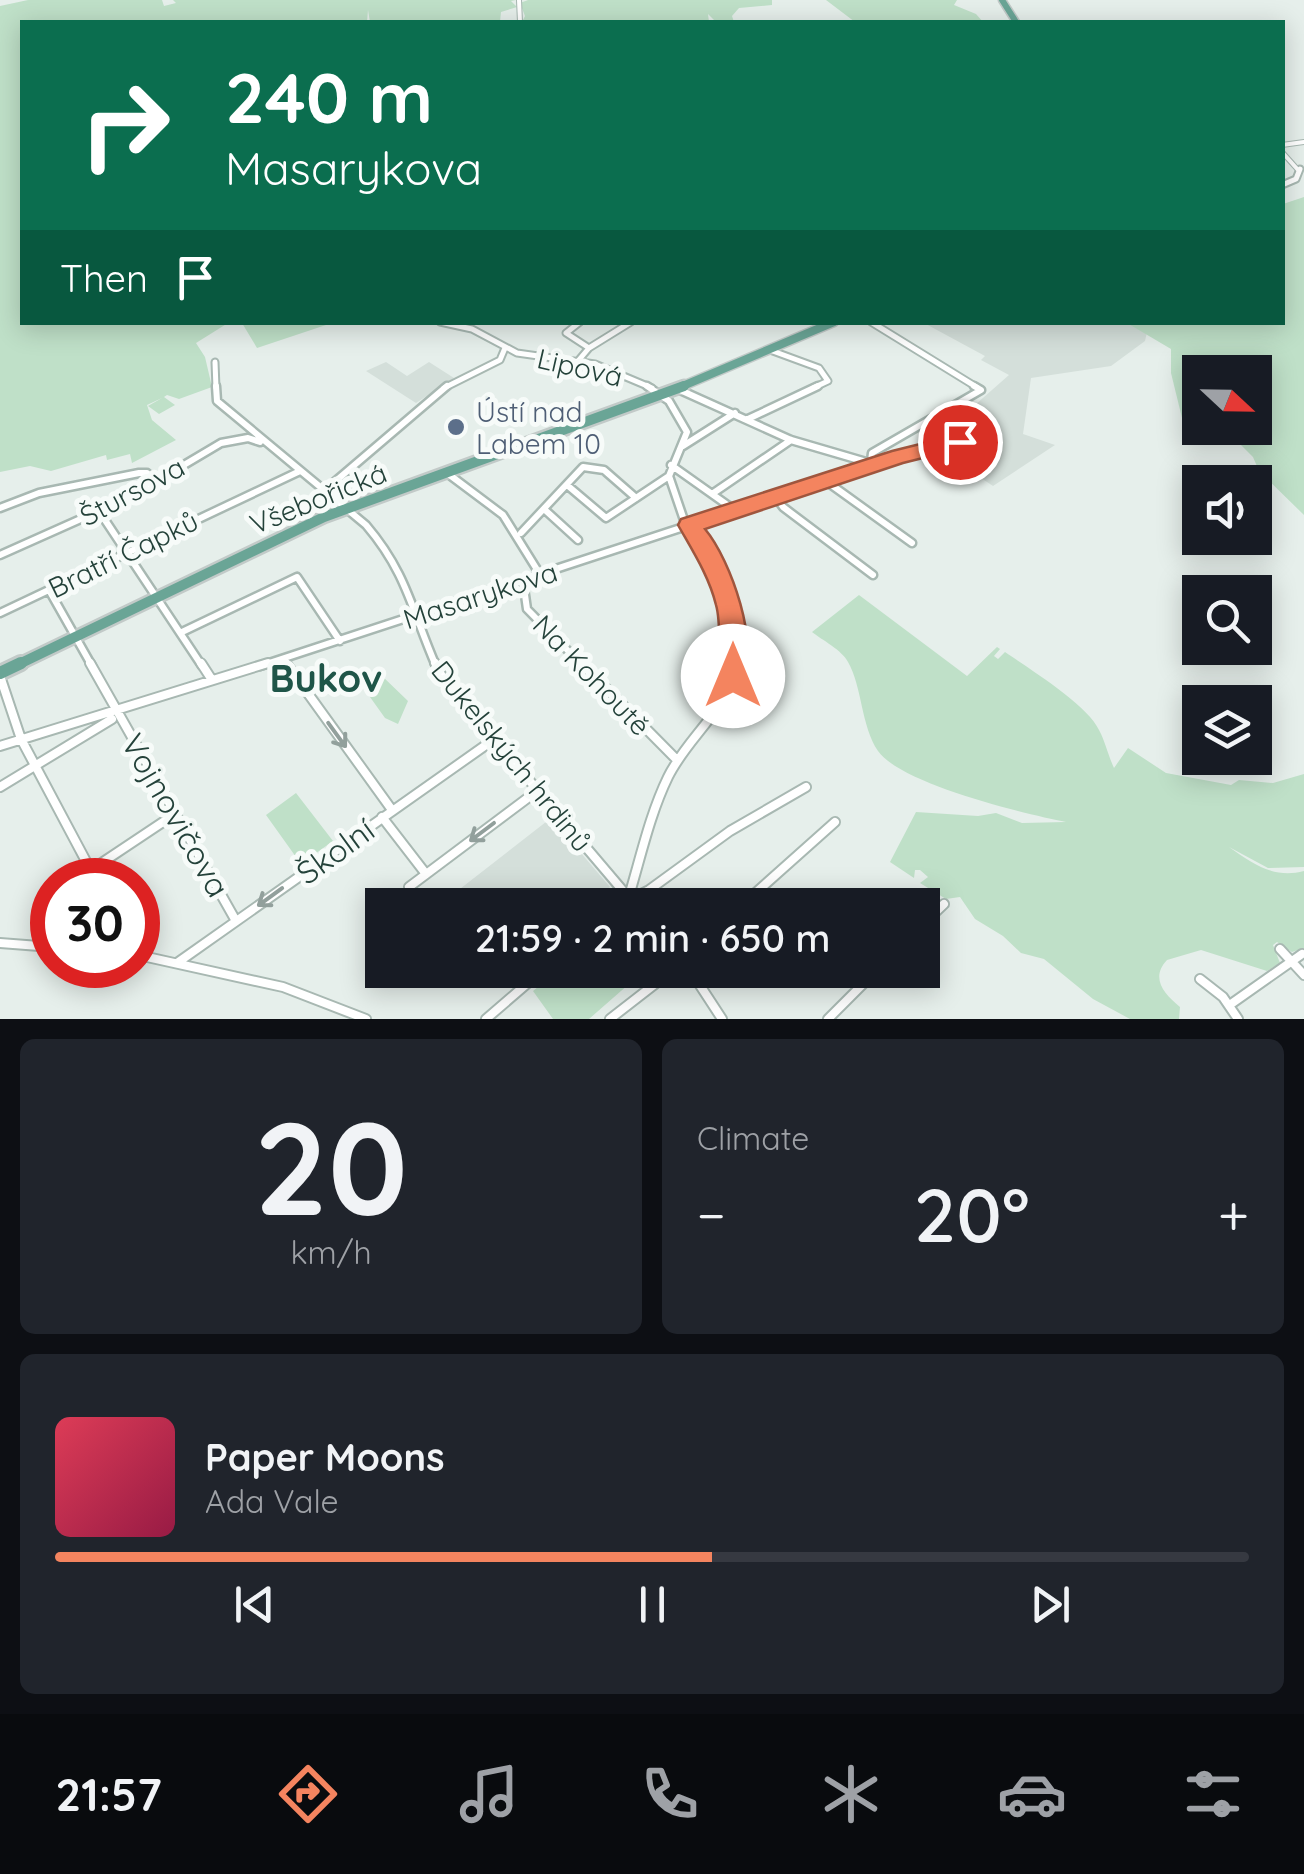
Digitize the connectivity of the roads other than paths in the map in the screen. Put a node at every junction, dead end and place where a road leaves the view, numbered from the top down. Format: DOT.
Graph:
graph roads {
  1 [pos="1285,151"];
  2 [pos="1285,184"];
  3 [pos="470,325"];
  4 [pos="576,325"];
  5 [pos="627,325"];
  6 [pos="827,325"];
  7 [pos="876,325"];
  8 [pos="505,348"];
  9 [pos="589,348"];
  10 [pos="770,350"];
  11 [pos="522,354"];
  12 [pos="500,360"];
  13 [pos="215,362"];
  14 [pos="578,362"];
  15 [pos="679,389"];
  16 [pos="664,395"];
  17 [pos="735,413"];
  18 [pos="747,419"];
  19 [pos="791,440"];
  20 [pos="960,442"];
  21 [pos="265,444"];
  22 [pos="682,447"];
  23 [pos="872,463"];
  24 [pos="671,465"];
  25 [pos="300,471"];
  26 [pos="446,472"];
  27 [pos="670,476"];
  28 [pos="825,480"];
  29 [pos="157,482"];
  30 [pos="567,485"];
  31 [pos="324,492"];
  32 [pos="712,494"];
  33 [pos="775,496"];
  34 [pos="636,498"];
  35 [pos="0,508"];
  36 [pos="345,508"];
  37 [pos="544,509"];
  38 [pos="734,510"];
  39 [pos="99,511"];
  40 [pos="688,526"];
  41 [pos="521,533"];
  42 [pos="578,540"];
  43 [pos="912,543"];
  44 [pos="128,553"];
  45 [pos="0,556"];
  46 [pos="873,574"];
  47 [pos="541,576"];
  48 [pos="523,581"];
  49 [pos="49,590"];
  50 [pos="156,596"];
  51 [pos="0,613"];
  52 [pos="415,616"];
  53 [pos="180,633"];
  54 [pos="75,635"];
  55 [pos="340,641"];
  56 [pos="283,659"];
  57 [pos="0,674"];
  58 [pos="212,680"];
  59 [pos="119,708"];
  60 [pos="112,719"];
  61 [pos="20,739"];
  62 [pos="493,740"];
  63 [pos="0,746"];
  64 [pos="677,760"];
  65 [pos="36,765"];
  66 [pos="0,787"];
  67 [pos="806,788"];
  68 [pos="537,791"];
  69 [pos="392,810"];
  70 [pos="175,814"];
  71 [pos="382,818"];
  72 [pos="835,822"];
  73 [pos="85,858"];
  74 [pos="109,858"];
  75 [pos="426,874"];
  76 [pos="409,887"];
  77 [pos="621,888"];
  78 [pos="636,888"];
  79 [pos="650,888"];
  80 [pos="761,888"];
  81 [pos="944,904"];
  82 [pos="940,908"];
  83 [pos="236,921"];
  84 [pos="0,943"];
  85 [pos="30,945"];
  86 [pos="1280,949"];
  87 [pos="1302,954"];
  88 [pos="160,960"];
  89 [pos="1292,961"];
  90 [pos="177,964"];
  91 [pos="1304,975"];
  92 [pos="1200,979"];
  93 [pos="522,988"];
  94 [pos="650,988"];
  95 [pos="704,988"];
  96 [pos="859,988"];
  97 [pos="1230,1004"];
  98 [pos="366,1019"];
  99 [pos="486,1019"];
  100 [pos="610,1019"];
  101 [pos="722,1019"];
  102 [pos="828,1019"];
  103 [pos="1238,1019"];
  1 -- 2 [label="street"];
  3 -- 8 [label="street, Lipová"];
  4 -- 9 [label="street"];
  5 -- 9 [label="street"];
  6 -- 10 [label="main road, Všebořická"];
  7 -- 23 [label="street"];
  8 -- 11 [label="street, Lipová"];
  8 -- 12 [label="street"];
  9 -- 14 [label="street"];
  10 -- 15 [label="main road, Všebořická"];
  10 -- 18 [label="street"];
  11 -- 12 [label="street"];
  11 -- 14 [label="street, Lipová"];
  12 -- 31 [label="street"];
  13 -- 21 [label="street, Dukelských hrdinů"];
  14 -- 16 [label="street, Lipová"];
  15 -- 16 [label="main road, Všebořická"];
  15 -- 17 [label="street"];
  16 -- 22 [label="street"];
  16 -- 26 [label="main road, Všebořická"];
  17 -- 18 [label="street"];
  17 -- 22 [label="street"];
  18 -- 19 [label="street"];
  19 -- 23 [label="street"];
  19 -- 32 [label="street"];
  20 -- 23 [label="street, Masarykova"];
  21 -- 25 [label="street, Dukelských hrdinů"];
  21 -- 29 [label="street, Štursova"];
  22 -- 24 [label="street"];
  23 -- 28 [label="street, Masarykova"];
  24 -- 27 [label="street"];
  24 -- 32 [label="street"];
  25 -- 31 [label="street, Dukelských hrdinů"];
  25 -- 44 [label="street, Bratří Čapků"];
  26 -- 36 [label="main road, Všebořická"];
  26 -- 41 [label="street"];
  27 -- 34 [label="street"];
  27 -- 40 [label="street"];
  28 -- 33 [label="street, Masarykova"];
  28 -- 43 [label="street"];
  29 -- 35 [label="street"];
  29 -- 39 [label="street, Štursova"];
  30 -- 34 [label="street"];
  30 -- 34 [label="street"];
  30 -- 37 [label="street"];
  31 -- 36 [label="street, Dukelských hrdinů"];
  32 -- 38 [label="street"];
  33 -- 38 [label="street, Masarykova"];
  33 -- 46 [label="street"];
  36 -- 50 [label="main road, Všebořická"];
  36 -- 52 [label="street, Dukelských hrdinů"];
  37 -- 41 [label="street"];
  37 -- 42 [label="street"];
  38 -- 40 [label="street, Masarykova"];
  39 -- 44 [label="street"];
  39 -- 45 [label="street, Štursova"];
  40 -- 47 [label="street, Masarykova"];
  40 -- 64 [label="street"];
  41 -- 47 [label="street"];
  44 -- 49 [label="street, Bratří Čapků"];
  44 -- 50 [label="street"];
  47 -- 48 [label="street, Masarykova"];
  48 -- 52 [label="street, Masarykova"];
  48 -- 64 [label="street, Na Kohoutě"];
  49 -- 51 [label="street, Bratří Čapků"];
  49 -- 54 [label="street, Vojnovičova"];
  50 -- 53 [label="street"];
  50 -- 54 [label="main road, Všebořická"];
  52 -- 55 [label="street, Masarykova"];
  52 -- 62 [label="street, Dukelských hrdinů"];
  53 -- 55 [label="street"];
  53 -- 58 [label="street"];
  54 -- 57 [label="main road, Všebořická"];
  54 -- 59 [label="street, Vojnovičova"];
  55 -- 56 [label="street, Masarykova"];
  56 -- 58 [label="street, Masarykova"];
  56 -- 69 [label="street, one-way"];
  57 -- 61 [label="street"];
  58 -- 59 [label="street, Masarykova"];
  59 -- 61 [label="street, Masarykova"];
  59 -- 70 [label="street, Vojnovičova"];
  60 -- 65 [label="street"];
  61 -- 63 [label="street, Masarykova"];
  61 -- 65 [label="street"];
  62 -- 68 [label="street, Dukelských hrdinů"];
  62 -- 69 [label="street, Školní"];
  64 -- 78 [label="street"];
  65 -- 66 [label="street"];
  65 -- 73 [label="street"];
  67 -- 79 [label="street"];
  68 -- 75 [label="street, one-way"];
  68 -- 77 [label="street, Dukelských hrdinů"];
  69 -- 71 [label="street, Školní"];
  70 -- 74 [label="street"];
  70 -- 83 [label="street, Vojnovičova"];
  71 -- 75 [label="street"];
  71 -- 83 [label="street, Školní, one-way"];
  72 -- 80 [label="street"];
  75 -- 76 [label="street"];
  81 -- 82 [label="street"];
  83 -- 90 [label="street, Školní"];
  84 -- 85 [label="street"];
  86 -- 89 [label="street"];
  87 -- 89 [label="street"];
  88 -- 90 [label="street"];
  89 -- 91 [label="street"];
  89 -- 97 [label="street"];
  90 -- 98 [label="street"];
  92 -- 97 [label="street"];
  93 -- 99 [label="street"];
  94 -- 100 [label="street"];
  95 -- 101 [label="street"];
  96 -- 102 [label="street"];
  97 -- 103 [label="street"];
}
